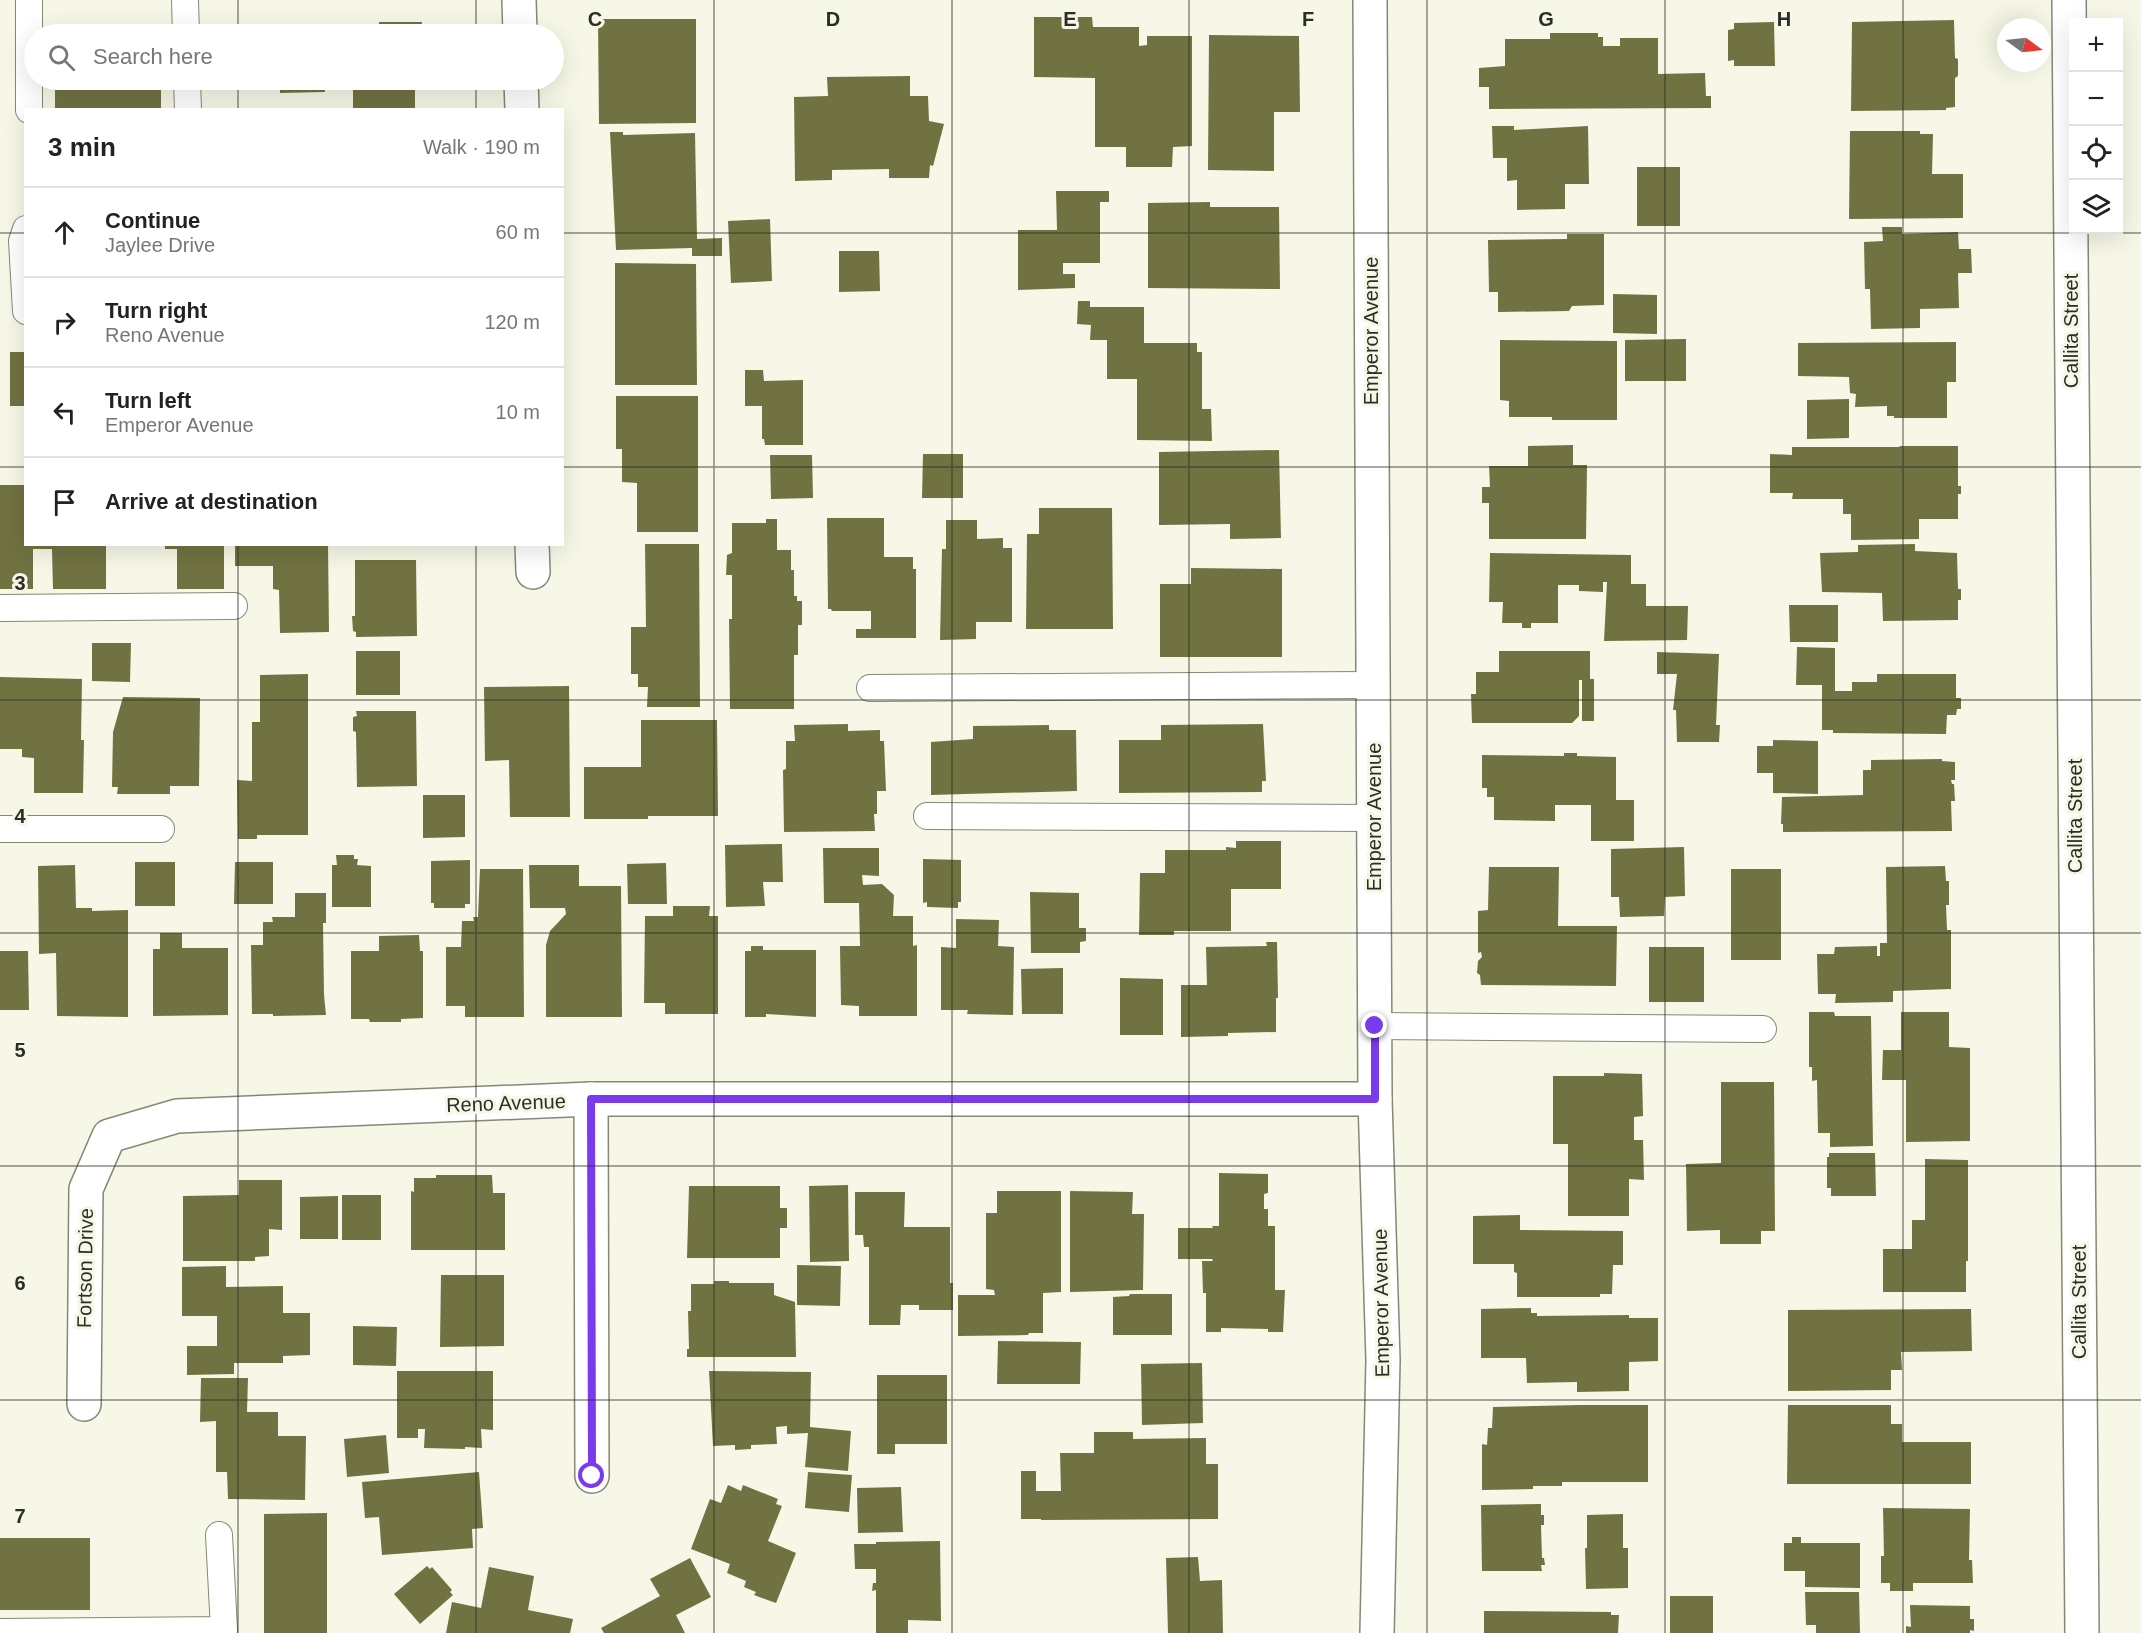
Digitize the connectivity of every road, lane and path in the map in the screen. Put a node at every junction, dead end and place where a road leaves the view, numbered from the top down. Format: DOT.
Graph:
graph roads {
  1 [pos="29,0"];
  2 [pos="185,0"];
  3 [pos="519,0"];
  4 [pos="1370,0"];
  5 [pos="2069,0"];
  6 [pos="29,24"];
  7 [pos="186,24"];
  8 [pos="520,24"];
  9 [pos="29,90"];
  10 [pos="187,90"];
  11 [pos="521,90"];
  12 [pos="29,108"];
  13 [pos="188,108"];
  14 [pos="522,108"];
  15 [pos="24,235"];
  16 [pos="24,276"];
  17 [pos="234,606"];
  18 [pos="0,608"];
  19 [pos="1373,685"];
  20 [pos="870,688"];
  21 [pos="927,816"];
  22 [pos="1374,818"];
  23 [pos="0,829"];
  24 [pos="161,829"];
  25 [pos="1375,1026"];
  26 [pos="1763,1029"];
  27 [pos="591,1099"];
  28 [pos="1375,1099"];
  29 [pos="109,1136"];
  30 [pos="84,1404"];
  31 [pos="592,1476"];
  32 [pos="219,1535"];
  33 [pos="0,1632"];
  34 [pos="1377,1633"];
  35 [pos="2082,1633"];
  1 -- 6 [label="lane"];
  2 -- 7 [label="lane"];
  3 -- 8 [label="street"];
  4 -- 19 [label="street, Emperor Avenue"];
  5 -- 35 [label="street, Callita Street"];
  9 -- 12 [label="lane"];
  10 -- 13 [label="lane"];
  11 -- 14 [label="street"];
  15 -- 16 [label="lane"];
  17 -- 18 [label="lane"];
  19 -- 20 [label="lane"];
  19 -- 22 [label="street, Emperor Avenue"];
  21 -- 22 [label="lane"];
  22 -- 25 [label="street, Emperor Avenue"];
  23 -- 24 [label="lane"];
  25 -- 26 [label="lane"];
  25 -- 28 [label="street, Emperor Avenue"];
  27 -- 28 [label="street, Reno Avenue"];
  27 -- 29 [label="street, Reno Avenue"];
  27 -- 31 [label="street"];
  28 -- 34 [label="street, Emperor Avenue"];
  29 -- 30 [label="street, Fortson Drive"];
  32 -- 33 [label="lane"];
}
